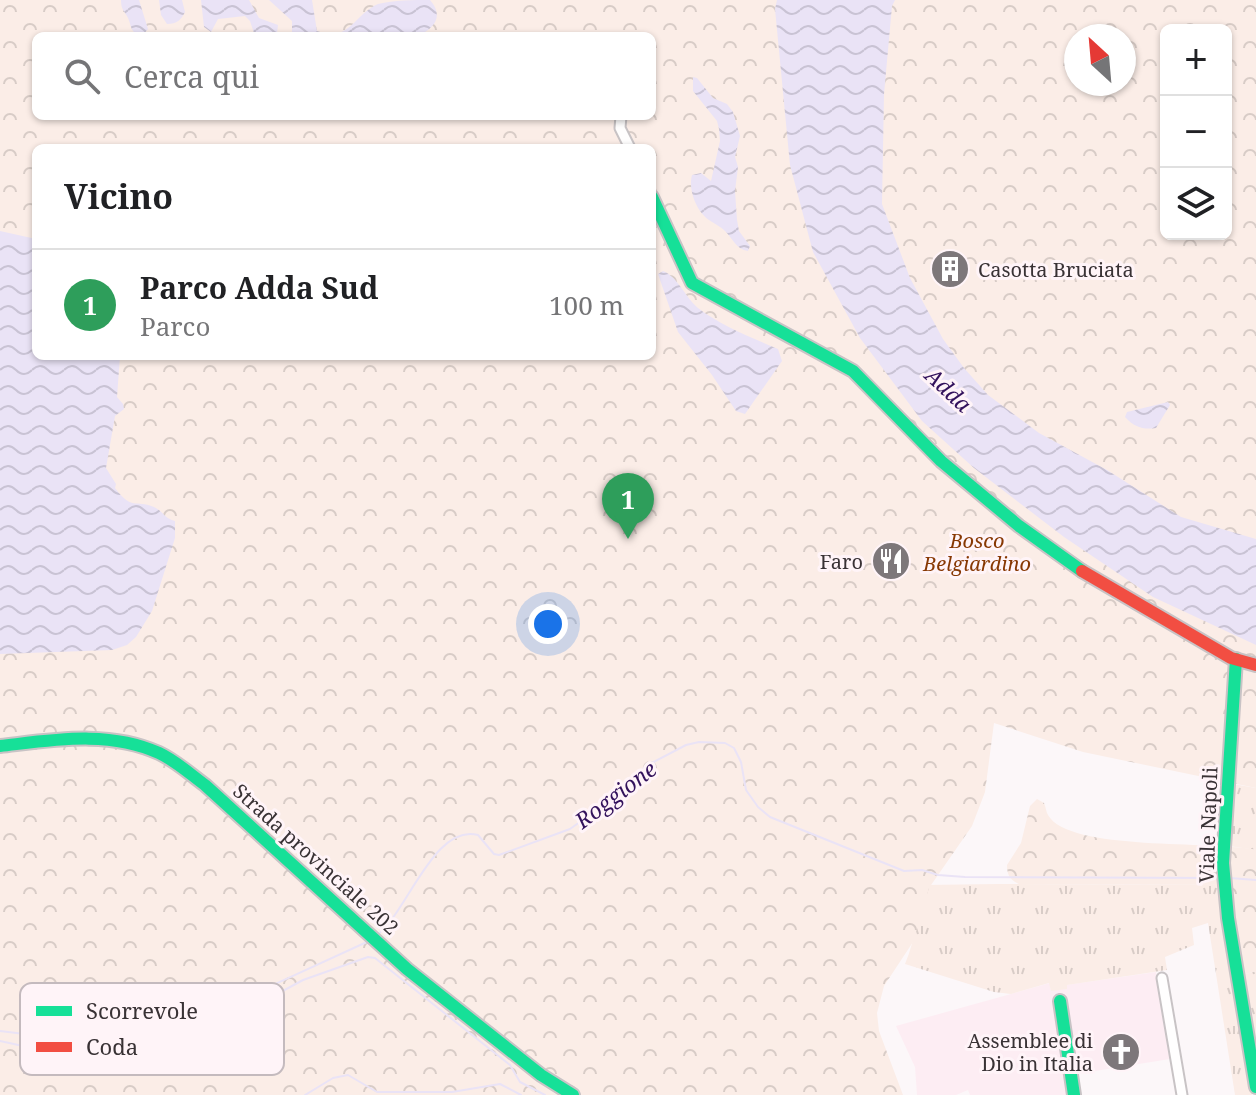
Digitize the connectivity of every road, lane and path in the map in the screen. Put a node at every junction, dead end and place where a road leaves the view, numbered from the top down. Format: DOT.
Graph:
graph roads {
  1 [pos="621,120"];
  2 [pos="628,144"];
  3 [pos="656,206"];
  4 [pos="1236,659"];
  5 [pos="1256,665"];
  6 [pos="0,746"];
  7 [pos="1162,978"];
  8 [pos="1060,1001"];
  9 [pos="1253,1049"];
  10 [pos="1256,1087"];
  11 [pos="573,1095"];
  12 [pos="1074,1095"];
  13 [pos="1182,1095"];
  1 -- 2 [label="street"];
  3 -- 4 [label="street"];
  4 -- 5 [label="street"];
  4 -- 9 [label="street, Viale Napoli"];
  6 -- 11 [label="street, Strada provinciale 202"];
  7 -- 13 [label="street"];
  8 -- 12 [label="street"];
  9 -- 10 [label="street, Viale Napoli"];
}
